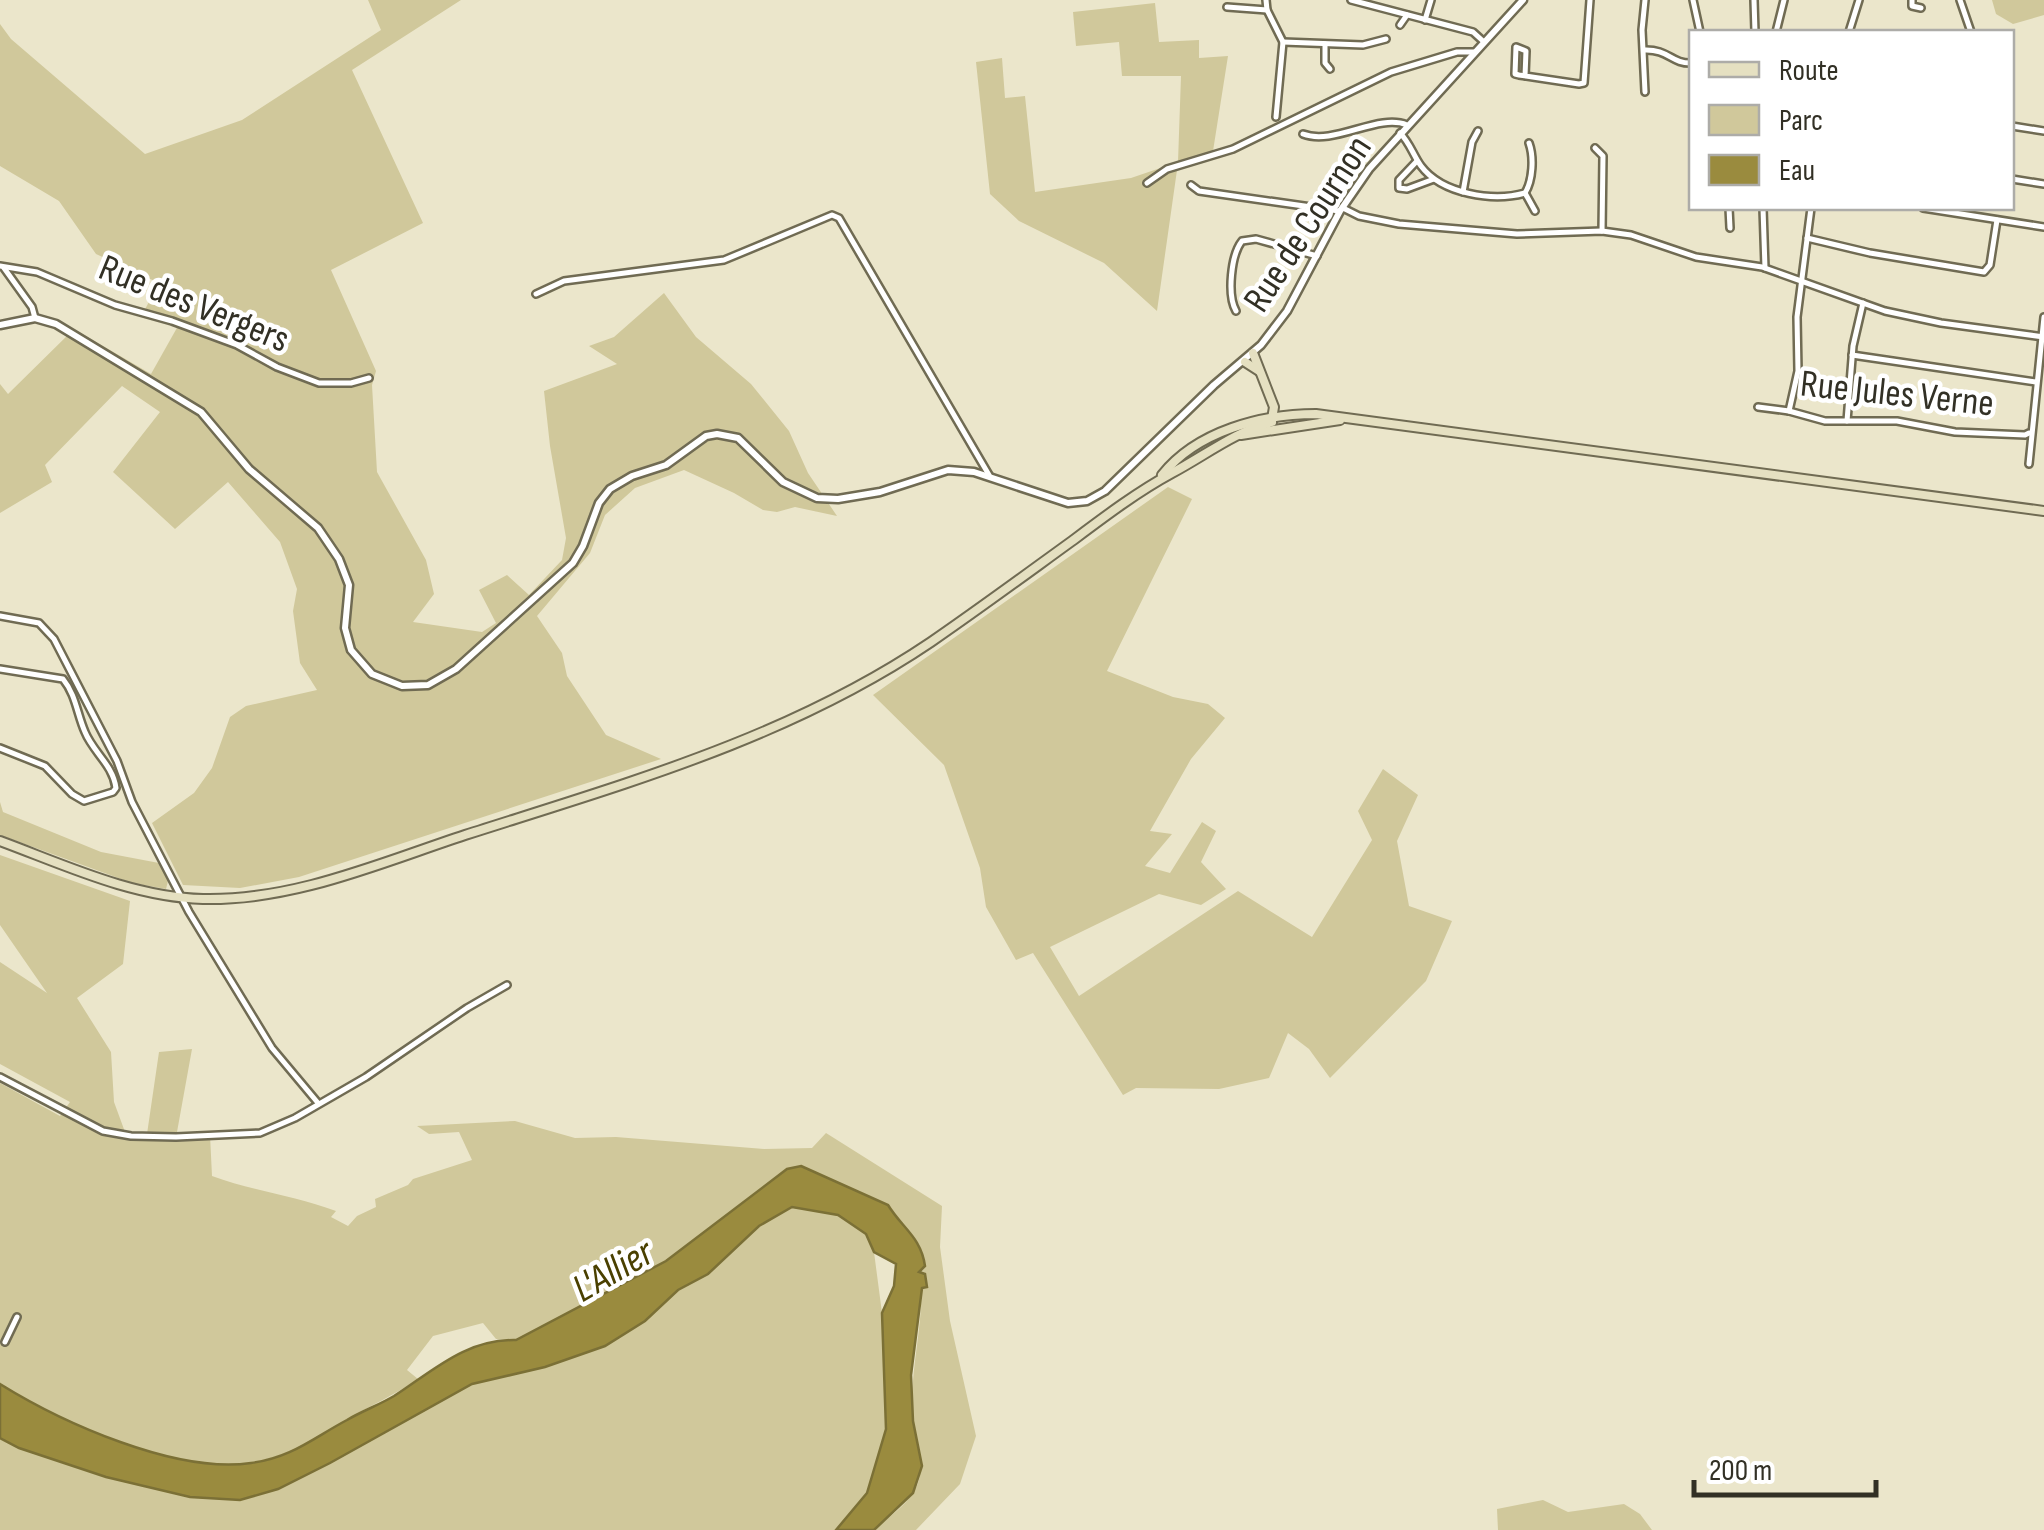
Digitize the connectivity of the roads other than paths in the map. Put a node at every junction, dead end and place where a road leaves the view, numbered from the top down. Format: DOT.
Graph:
graph roads {
  1 [pos="1266,0"];
  2 [pos="1351,0"];
  3 [pos="1431,0"];
  4 [pos="1523,0"];
  5 [pos="1590,0"];
  6 [pos="1646,0"];
  7 [pos="1693,0"];
  8 [pos="1754,0"];
  9 [pos="1784,0"];
  10 [pos="1859,0"];
  11 [pos="1912,0"];
  12 [pos="1960,0"];
  13 [pos="1227,7"];
  14 [pos="1921,8"];
  15 [pos="1266,10"];
  16 [pos="1406,15"];
  17 [pos="1425,20"];
  18 [pos="1400,25"];
  19 [pos="1700,30"];
  20 [pos="1756,30"];
  21 [pos="1776,30"];
  22 [pos="1850,30"];
  23 [pos="1970,30"];
  24 [pos="1386,39"];
  25 [pos="1283,42"];
  26 [pos="1484,42"];
  27 [pos="1325,44"];
  28 [pos="1644,50"];
  29 [pos="1474,52"];
  30 [pos="1689,63"];
  31 [pos="1330,69"];
  32 [pos="1525,76"];
  33 [pos="1645,92"];
  34 [pos="1276,117"];
  35 [pos="1407,124"];
  36 [pos="2014,126"];
  37 [pos="1478,130"];
  38 [pos="2044,130"];
  39 [pos="1400,133"];
  40 [pos="1303,134"];
  41 [pos="1529,143"];
  42 [pos="1595,148"];
  43 [pos="1417,161"];
  44 [pos="1434,179"];
  45 [pos="2014,180"];
  46 [pos="1147,183"];
  47 [pos="2044,184"];
  48 [pos="1191,185"];
  49 [pos="1463,192"];
  50 [pos="1525,193"];
  51 [pos="1341,209"];
  52 [pos="1729,210"];
  53 [pos="1763,210"];
  54 [pos="1811,210"];
  55 [pos="1935,210"];
  56 [pos="1535,211"];
  57 [pos="1997,220"];
  58 [pos="2044,227"];
  59 [pos="1730,228"];
  60 [pos="1602,231"];
  61 [pos="1807,238"];
  62 [pos="1317,256"];
  63 [pos="2,267"];
  64 [pos="1765,268"];
  65 [pos="1802,282"];
  66 [pos="536,294"];
  67 [pos="1862,303"];
  68 [pos="1236,311"];
  69 [pos="2044,317"];
  70 [pos="35,318"];
  71 [pos="0,325"];
  72 [pos="2043,337"];
  73 [pos="1254,353"];
  74 [pos="1852,355"];
  75 [pos="1244,362"];
  76 [pos="1259,371"];
  77 [pos="369,378"];
  78 [pos="2036,382"];
  79 [pos="1758,407"];
  80 [pos="1789,410"];
  81 [pos="1846,421"];
  82 [pos="1272,422"];
  83 [pos="2030,432"];
  84 [pos="2029,464"];
  85 [pos="990,478"];
  86 [pos="1160,478"];
  87 [pos="2044,511"];
  88 [pos="0,616"];
  89 [pos="0,668"];
  90 [pos="0,748"];
  91 [pos="0,841"];
  92 [pos="180,897"];
  93 [pos="507,984"];
  94 [pos="0,1077"];
  95 [pos="318,1103"];
  96 [pos="17,1318"];
  97 [pos="5,1342"];
  1 -- 15 [label="street"];
  2 -- 16 [label="street"];
  3 -- 17 [label="street"];
  4 -- 26 [label="street, Rue de Cournon"];
  5 -- 32 [label="street"];
  6 -- 28 [label="street"];
  7 -- 19 [label="street"];
  8 -- 20 [label="street"];
  9 -- 21 [label="street"];
  10 -- 22 [label="street"];
  11 -- 14 [label="street"];
  12 -- 23 [label="street"];
  13 -- 15 [label="street"];
  15 -- 25 [label="street"];
  16 -- 17 [label="street"];
  16 -- 18 [label="street"];
  17 -- 26 [label="street"];
  24 -- 27 [label="street"];
  25 -- 27 [label="street"];
  25 -- 34 [label="street"];
  26 -- 29 [label="street, Rue de Cournon"];
  27 -- 31 [label="street"];
  28 -- 30 [label="street"];
  28 -- 33 [label="street"];
  29 -- 35 [label="street, Rue de Cournon"];
  29 -- 46 [label="street"];
  32 -- 32 [label="street"];
  35 -- 39 [label="street, Rue de Cournon"];
  35 -- 40 [label="street"];
  36 -- 38 [label="street"];
  37 -- 49 [label="street"];
  39 -- 43 [label="street"];
  39 -- 51 [label="street, Rue de Cournon"];
  41 -- 50 [label="street"];
  42 -- 60 [label="street"];
  43 -- 44 [label="street"];
  43 -- 44 [label="street"];
  44 -- 49 [label="street"];
  45 -- 47 [label="street"];
  48 -- 51 [label="street"];
  49 -- 50 [label="street"];
  50 -- 56 [label="street"];
  51 -- 60 [label="street"];
  51 -- 62 [label="street, Rue de Cournon"];
  52 -- 59 [label="street"];
  53 -- 64 [label="street"];
  54 -- 61 [label="street"];
  55 -- 57 [label="street"];
  57 -- 58 [label="street"];
  57 -- 61 [label="street"];
  60 -- 64 [label="street"];
  61 -- 65 [label="street"];
  62 -- 68 [label="street"];
  62 -- 73 [label="street, Rue de Cournon"];
  63 -- 70 [label="street"];
  63 -- 77 [label="street, Rue des Vergers"];
  64 -- 65 [label="street"];
  65 -- 67 [label="street"];
  65 -- 80 [label="street"];
  66 -- 85 [label="street"];
  67 -- 72 [label="street"];
  67 -- 74 [label="street"];
  69 -- 72 [label="street"];
  70 -- 71 [label="street"];
  70 -- 85 [label="street"];
  72 -- 78 [label="street"];
  73 -- 75 [label="street, Rue de Cournon"];
  73 -- 76 [label="main road"];
  74 -- 78 [label="street"];
  74 -- 81 [label="street"];
  75 -- 76 [label="main road"];
  75 -- 85 [label="street, Rue de Cournon"];
  76 -- 82 [label="main road"];
  78 -- 83 [label="street"];
  79 -- 80 [label="street, Rue Jules Verne"];
  80 -- 81 [label="street, Rue Jules Verne"];
  81 -- 83 [label="street, Rue Jules Verne"];
  82 -- 86 [label="main road"];
  82 -- 86 [label="main road"];
  82 -- 87 [label="main road"];
  83 -- 84 [label="street"];
  86 -- 92 [label="main road"];
  88 -- 92 [label="street"];
  89 -- 90 [label="street"];
  91 -- 92 [label="main road"];
  92 -- 95 [label="street"];
  93 -- 95 [label="street"];
  94 -- 95 [label="street"];
  96 -- 97 [label="street"];
}
